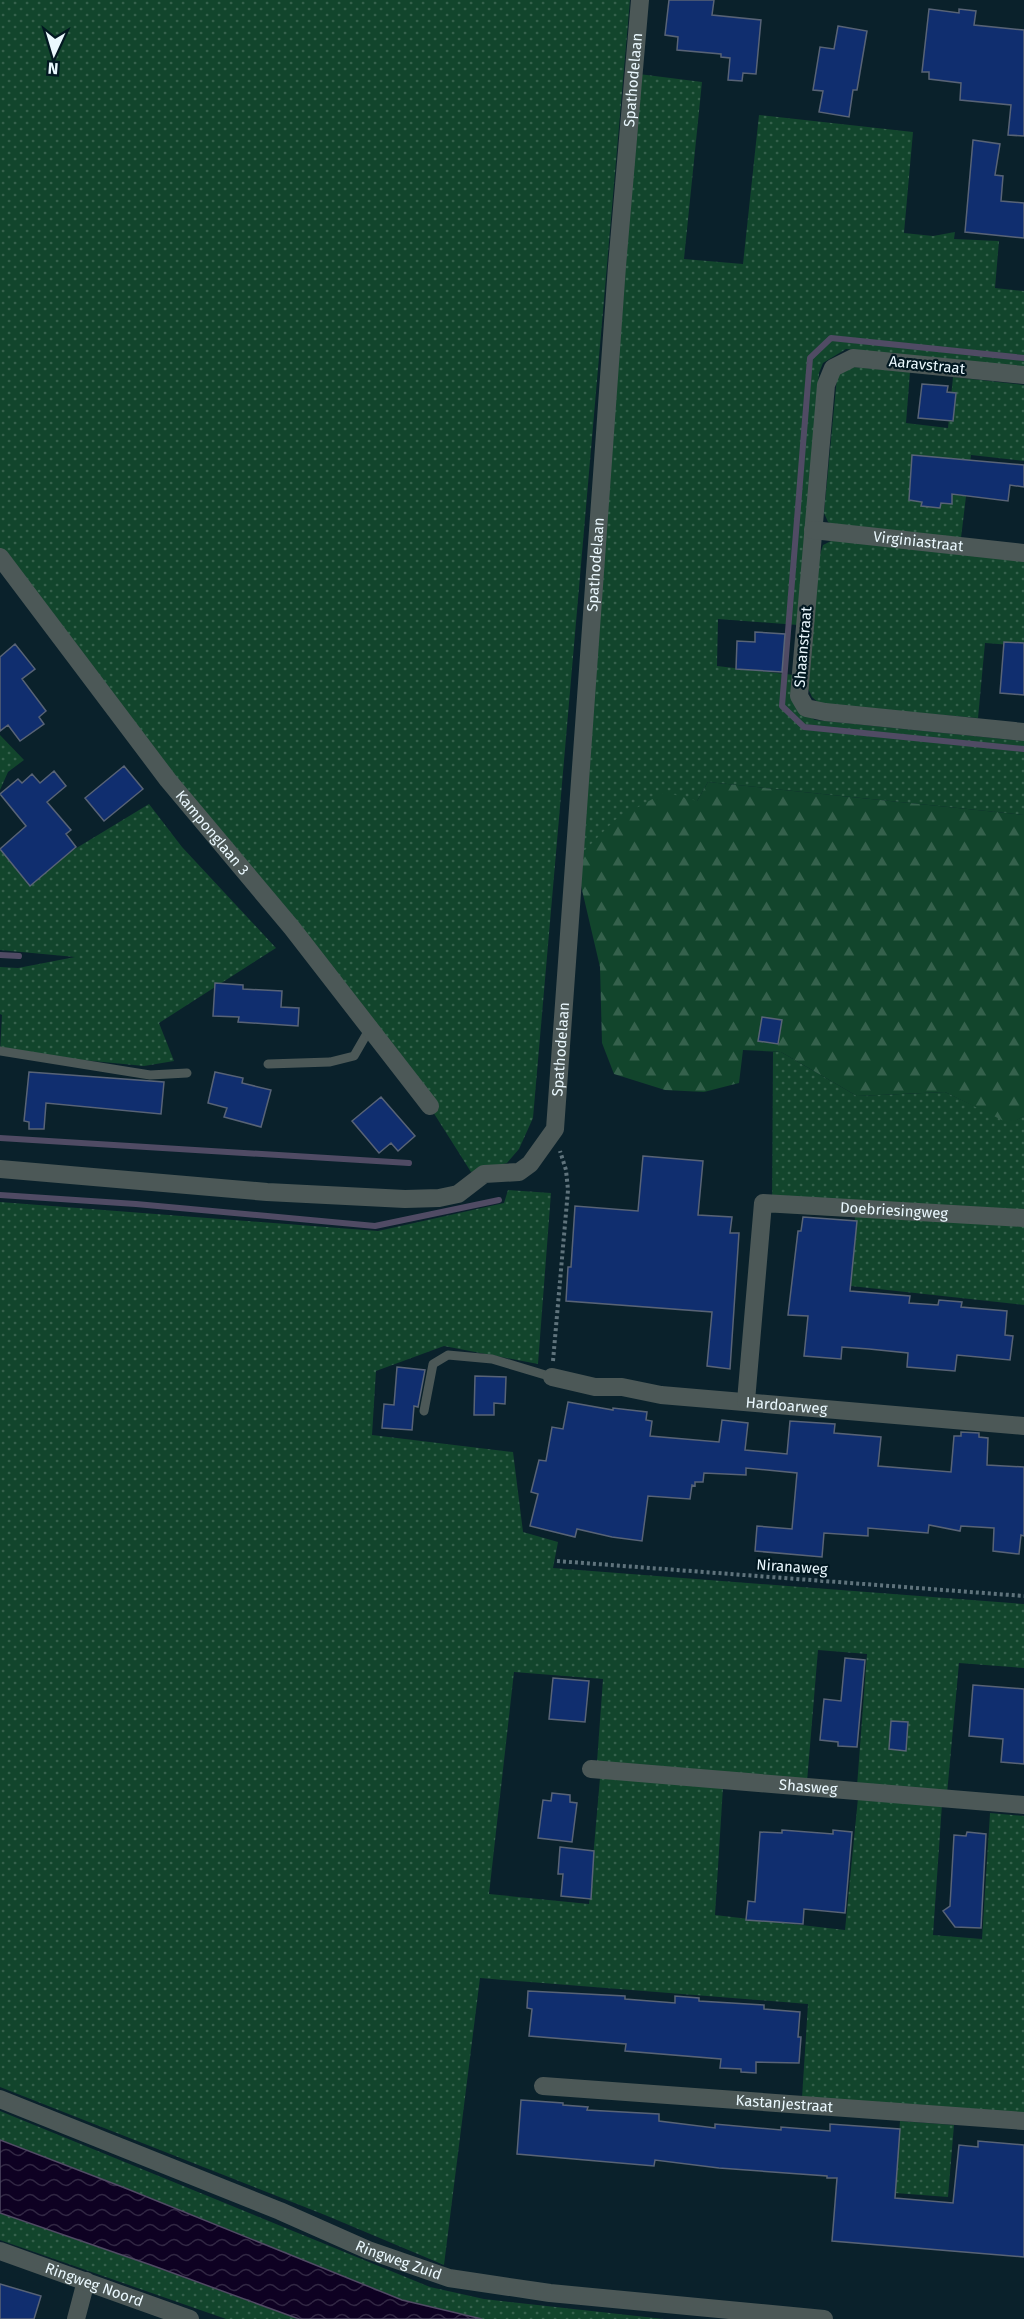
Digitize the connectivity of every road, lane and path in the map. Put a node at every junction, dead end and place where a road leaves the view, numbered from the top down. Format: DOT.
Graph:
graph roads {
  1 [pos="639,0"];
  2 [pos="832,368"];
  3 [pos="1024,375"];
  4 [pos="813,530"];
  5 [pos="1024,553"];
  6 [pos="0,556"];
  7 [pos="1024,732"];
  8 [pos="369,1030"];
  9 [pos="0,1051"];
  10 [pos="268,1064"];
  11 [pos="187,1073"];
  12 [pos="430,1106"];
  13 [pos="555,1129"];
  14 [pos="0,1169"];
  15 [pos="1024,1218"];
  16 [pos="552,1377"];
  17 [pos="746,1401"];
  18 [pos="424,1411"];
  19 [pos="1024,1426"];
  20 [pos="557,1561"];
  21 [pos="1024,1596"];
  22 [pos="591,1769"];
  23 [pos="1024,1805"];
  24 [pos="543,2086"];
  25 [pos="0,2099"];
  26 [pos="1024,2121"];
  27 [pos="0,2251"];
  28 [pos="86,2281"];
  29 [pos="76,2319"];
  30 [pos="190,2319"];
  31 [pos="824,2319"];
  1 -- 13 [label="street, Spathodelaan"];
  2 -- 3 [label="street, Aaravstraat"];
  2 -- 4 [label="street, Shaanstraat"];
  4 -- 5 [label="street, Virginiastraat"];
  4 -- 7 [label="street, Shaanstraat"];
  6 -- 8 [label="street, Kamponglaan 3"];
  8 -- 10 [label="lane"];
  8 -- 12 [label="street, Kamponglaan 3"];
  9 -- 11 [label="lane"];
  13 -- 14 [label="street"];
  13 -- 16 [label="path"];
  15 -- 17 [label="street, Doebriesingweg"];
  16 -- 17 [label="street, Hardoarweg"];
  16 -- 18 [label="lane"];
  17 -- 19 [label="street, Hardoarweg"];
  20 -- 21 [label="path, Niranaweg"];
  22 -- 23 [label="street, Shasweg"];
  24 -- 26 [label="street, Kastanjestraat"];
  25 -- 31 [label="street, Ringweg Zuid"];
  27 -- 28 [label="street, Ringweg Noord"];
  28 -- 29 [label="street"];
  28 -- 30 [label="street, Ringweg Noord"];
}
